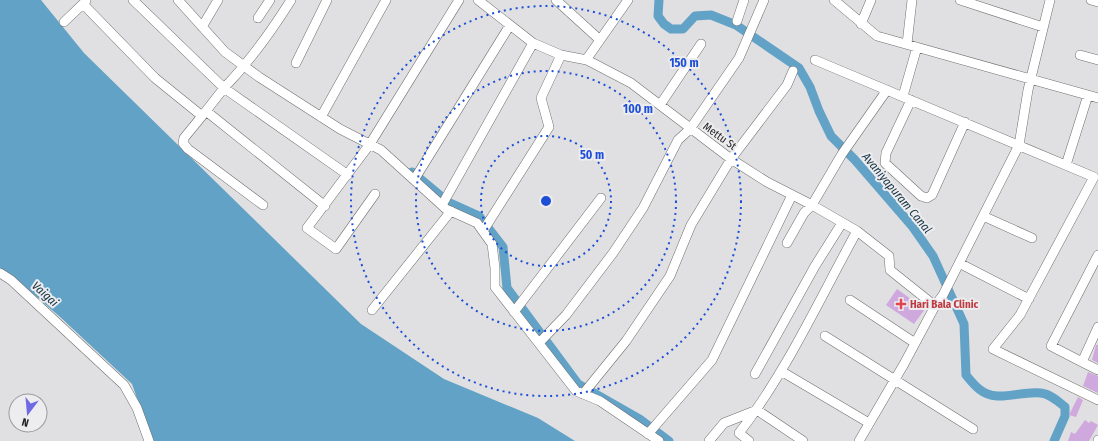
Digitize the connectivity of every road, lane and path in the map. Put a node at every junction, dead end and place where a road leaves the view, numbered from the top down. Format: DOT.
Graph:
graph roads {
  1 [pos="133,0"];
  2 [pos="178,0"];
  3 [pos="218,0"];
  4 [pos="270,0"];
  5 [pos="291,0"];
  6 [pos="327,0"];
  7 [pos="386,0"];
  8 [pos="459,0"];
  9 [pos="478,0"];
  10 [pos="556,0"];
  11 [pos="628,0"];
  12 [pos="744,0"];
  13 [pos="764,0"];
  14 [pos="834,0"];
  15 [pos="871,0"];
  16 [pos="912,0"];
  17 [pos="960,0"];
  18 [pos="1050,0"];
  19 [pos="1091,0"];
  20 [pos="85,2"];
  21 [pos="1098,2"];
  22 [pos="258,18"];
  23 [pos="737,21"];
  24 [pos="64,22"];
  25 [pos="203,24"];
  26 [pos="861,24"];
  27 [pos="510,25"];
  28 [pos="1043,27"];
  29 [pos="600,40"];
  30 [pos="533,44"];
  31 [pos="701,44"];
  32 [pos="907,44"];
  33 [pos="917,47"];
  34 [pos="561,55"];
  35 [pos="1080,55"];
  36 [pos="586,60"];
  37 [pos="815,60"];
  38 [pos="1098,60"];
  39 [pos="296,63"];
  40 [pos="246,64"];
  41 [pos="793,72"];
  42 [pos="1031,78"];
  43 [pos="224,88"];
  44 [pos="887,90"];
  45 [pos="1088,94"];
  46 [pos="907,98"];
  47 [pos="1098,98"];
  48 [pos="660,105"];
  49 [pos="204,113"];
  50 [pos="322,114"];
  51 [pos="965,122"];
  52 [pos="690,129"];
  53 [pos="371,142"];
  54 [pos="1018,145"];
  55 [pos="731,159"];
  56 [pos="1066,165"];
  57 [pos="348,175"];
  58 [pos="416,177"];
  59 [pos="1096,179"];
  60 [pos="375,194"];
  61 [pos="792,195"];
  62 [pos="601,198"];
  63 [pos="444,201"];
  64 [pos="263,205"];
  65 [pos="812,205"];
  66 [pos="325,206"];
  67 [pos="451,211"];
  68 [pos="984,216"];
  69 [pos="842,223"];
  70 [pos="486,228"];
  71 [pos="857,231"];
  72 [pos="1032,238"];
  73 [pos="787,243"];
  74 [pos="1098,255"];
  75 [pos="959,263"];
  76 [pos="0,273"];
  77 [pos="1028,299"];
  78 [pos="850,300"];
  79 [pos="935,306"];
  80 [pos="518,308"];
  81 [pos="372,310"];
  82 [pos="1098,327"];
  83 [pos="825,336"];
  84 [pos="542,340"];
  85 [pos="915,344"];
  86 [pos="1082,362"];
  87 [pos="1098,370"];
  88 [pos="781,371"];
  89 [pos="755,374"];
  90 [pos="894,381"];
  91 [pos="585,390"];
  92 [pos="1098,400"];
  93 [pos="757,410"];
  94 [pos="869,423"];
  95 [pos="973,429"];
  96 [pos="651,430"];
  97 [pos="149,441"];
  98 [pos="659,441"];
  99 [pos="709,441"];
  100 [pos="749,441"];
  101 [pos="803,441"];
  102 [pos="859,441"];
  1 -- 43 [label="street"];
  2 -- 25 [label="street"];
  3 -- 25 [label="street"];
  4 -- 22 [label="street"];
  5 -- 40 [label="street"];
  6 -- 39 [label="street"];
  7 -- 50 [label="street"];
  8 -- 53 [label="street"];
  9 -- 27 [label="street, Mettu St"];
  10 -- 29 [label="street"];
  11 -- 29 [label="street"];
  12 -- 23 [label="street"];
  13 -- 52 [label="street"];
  14 -- 26 [label="street"];
  15 -- 26 [label="street"];
  16 -- 32 [label="street"];
  17 -- 28 [label="street"];
  18 -- 28 [label="street"];
  19 -- 21 [label="street"];
  20 -- 24 [label="street"];
  20 -- 49 [label="street"];
  25 -- 40 [label="street"];
  26 -- 32 [label="street"];
  27 -- 30 [label="street, Mettu St"];
  27 -- 58 [label="street"];
  28 -- 42 [label="street"];
  29 -- 36 [label="street"];
  30 -- 34 [label="street, Mettu St"];
  30 -- 63 [label="street"];
  31 -- 48 [label="street"];
  32 -- 33 [label="street"];
  33 -- 42 [label="street"];
  33 -- 46 [label="street"];
  34 -- 36 [label="street, Mettu St"];
  34 -- 70 [label="street"];
  35 -- 38 [label="street"];
  36 -- 48 [label="street, Mettu St"];
  37 -- 44 [label="street"];
  40 -- 43 [label="street"];
  40 -- 50 [label="street"];
  41 -- 55 [label="street"];
  42 -- 45 [label="street"];
  42 -- 54 [label="street"];
  43 -- 49 [label="street"];
  43 -- 57 [label="street"];
  44 -- 46 [label="street"];
  44 -- 65 [label="street"];
  45 -- 47 [label="street"];
  45 -- 56 [label="street"];
  46 -- 51 [label="street"];
  46 -- 51 [label="street"];
  48 -- 52 [label="street, Mettu St"];
  49 -- 64 [label="street"];
  49 -- 66 [label="street"];
  50 -- 53 [label="street"];
  51 -- 54 [label="street"];
  52 -- 55 [label="street, Mettu St"];
  52 -- 84 [label="street"];
  53 -- 57 [label="street"];
  53 -- 58 [label="street"];
  54 -- 56 [label="street"];
  54 -- 68 [label="street"];
  55 -- 61 [label="street, Mettu St"];
  55 -- 91 [label="street"];
  56 -- 59 [label="street"];
  57 -- 66 [label="street"];
  58 -- 63 [label="street"];
  59 -- 77 [label="street"];
  60 -- 66 [label="street"];
  61 -- 65 [label="street, Mettu St"];
  61 -- 96 [label="street"];
  62 -- 80 [label="street"];
  63 -- 67 [label="street"];
  65 -- 69 [label="street, Mettu St"];
  65 -- 73 [label="street"];
  67 -- 70 [label="street"];
  67 -- 81 [label="street"];
  68 -- 72 [label="street"];
  68 -- 75 [label="street"];
  69 -- 71 [label="street, Mettu St"];
  69 -- 89 [label="street"];
  70 -- 80 [label="street"];
  71 -- 79 [label="street, Mettu St"];
  71 -- 88 [label="street"];
  74 -- 86 [label="street"];
  75 -- 77 [label="street"];
  75 -- 79 [label="street"];
  76 -- 97 [label="street"];
  77 -- 92 [label="street"];
  78 -- 85 [label="street"];
  79 -- 85 [label="street"];
  80 -- 84 [label="street"];
  82 -- 86 [label="street"];
  83 -- 90 [label="street"];
  84 -- 91 [label="street"];
  85 -- 90 [label="street"];
  86 -- 87 [label="street"];
  88 -- 93 [label="street"];
  88 -- 94 [label="street"];
  90 -- 94 [label="street"];
  90 -- 95 [label="street"];
  91 -- 96 [label="street"];
  93 -- 99 [label="street"];
  93 -- 100 [label="street"];
  93 -- 101 [label="street"];
  94 -- 102 [label="street"];
  96 -- 98 [label="street"];
}
